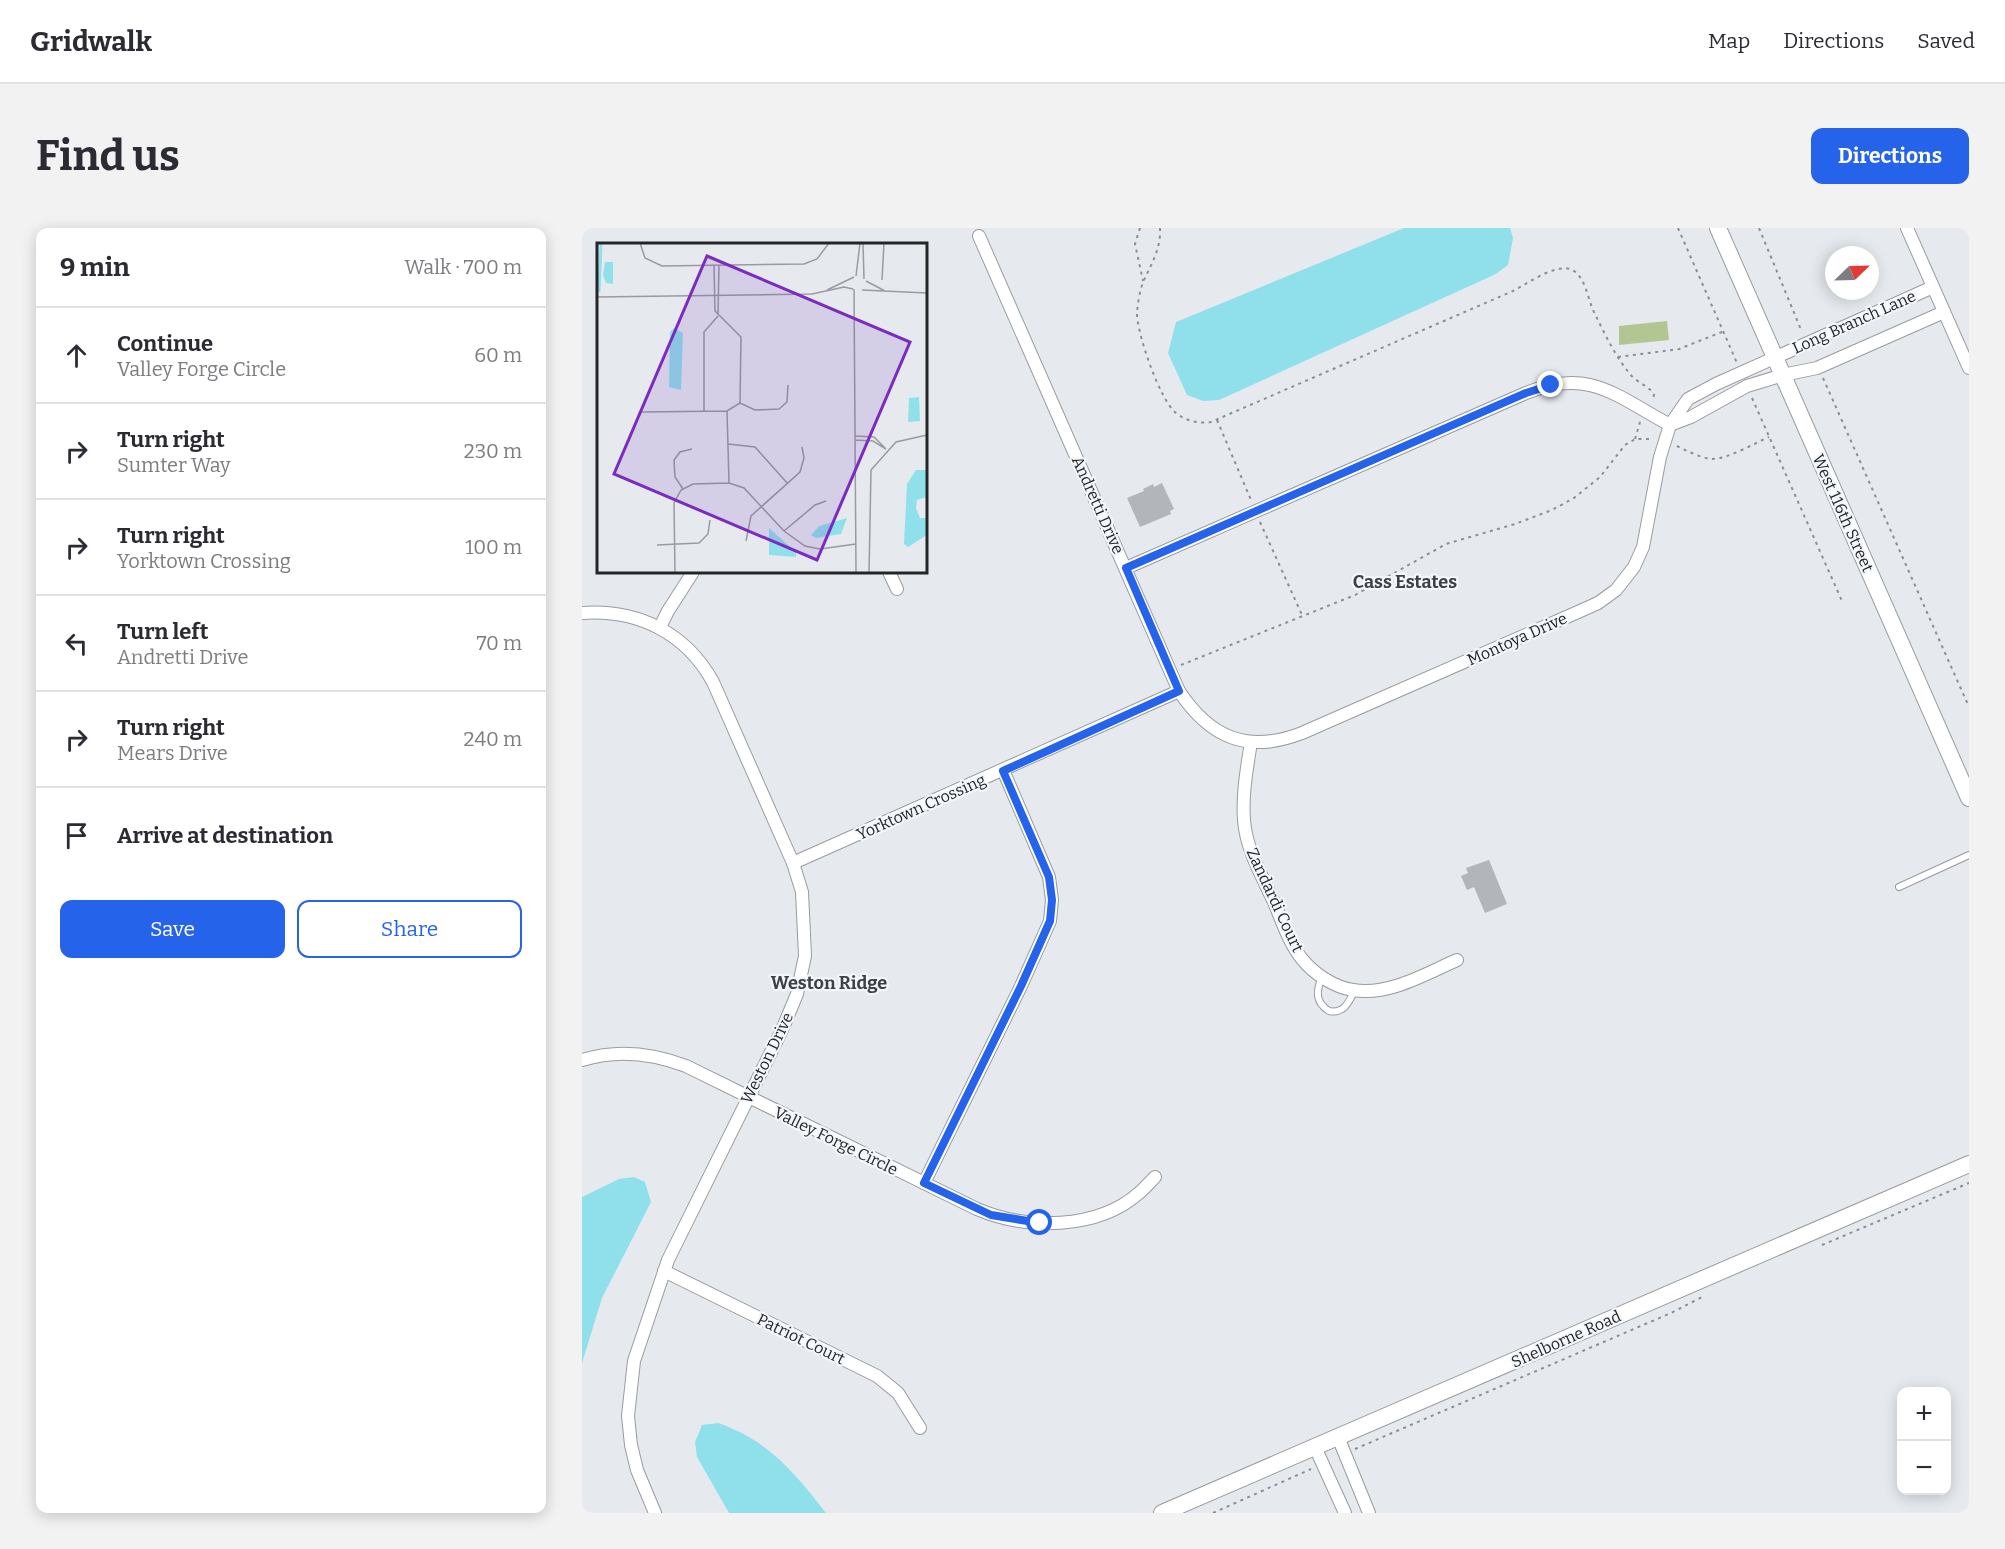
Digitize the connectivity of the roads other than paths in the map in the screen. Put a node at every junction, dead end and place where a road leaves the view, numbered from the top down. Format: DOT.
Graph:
graph roads {
  1 [pos="1718,228"];
  2 [pos="1907,228"];
  3 [pos="979,236"];
  4 [pos="1933,287"];
  5 [pos="1944,312"];
  6 [pos="1775,358"];
  7 [pos="1969,368"];
  8 [pos="1783,375"];
  9 [pos="1670,425"];
  10 [pos="1126,568"];
  11 [pos="692,573"];
  12 [pos="890,573"];
  13 [pos="897,589"];
  14 [pos="582,613"];
  15 [pos="660,627"];
  16 [pos="1179,691"];
  17 [pos="1251,742"];
  18 [pos="1003,771"];
  19 [pos="1969,798"];
  20 [pos="1969,855"];
  21 [pos="793,863"];
  22 [pos="1899,887"];
  23 [pos="1457,960"];
  24 [pos="1322,977"];
  25 [pos="1355,990"];
  26 [pos="582,1060"];
  27 [pos="748,1098"];
  28 [pos="1969,1164"];
  29 [pos="1155,1177"];
  30 [pos="924,1183"];
  31 [pos="664,1271"];
  32 [pos="920,1428"];
  33 [pos="1338,1437"];
  34 [pos="1315,1447"];
  35 [pos="655,1513"];
  36 [pos="1162,1513"];
  37 [pos="1344,1513"];
  38 [pos="1369,1513"];
  1 -- 6 [label="street, West 116th Street"];
  2 -- 4 [label="street"];
  3 -- 10 [label="street, Andretti Drive"];
  4 -- 5 [label="street"];
  4 -- 6 [label="street, Long Branch Lane"];
  5 -- 7 [label="street"];
  5 -- 8 [label="street, Long Branch Lane"];
  6 -- 8 [label="street, West 116th Street"];
  6 -- 9 [label="street, Montoya Drive"];
  8 -- 9 [label="street"];
  8 -- 19 [label="street, West 116th Street"];
  9 -- 10 [label="street"];
  9 -- 17 [label="street, Montoya Drive"];
  10 -- 16 [label="street, Andretti Drive"];
  11 -- 15 [label="street"];
  12 -- 13 [label="street"];
  14 -- 15 [label="street, Weston Drive"];
  15 -- 21 [label="street, Weston Drive"];
  16 -- 17 [label="street, Andretti Drive"];
  16 -- 18 [label="street, Yorktown Crossing"];
  17 -- 24 [label="street, Zandardi Court"];
  18 -- 21 [label="street, Yorktown Crossing"];
  18 -- 30 [label="street"];
  20 -- 22 [label="lane"];
  21 -- 27 [label="street, Weston Drive"];
  23 -- 25 [label="street, Zandardi Court"];
  24 -- 25 [label="street, Zandardi Court"];
  24 -- 25 [label="lane"];
  26 -- 27 [label="street, Valley Forge Circle"];
  27 -- 30 [label="street, Valley Forge Circle"];
  27 -- 31 [label="street, Weston Drive"];
  28 -- 33 [label="street, Shelborne Road"];
  29 -- 30 [label="street, Valley Forge Circle"];
  31 -- 32 [label="street, Patriot Court"];
  31 -- 35 [label="street, Weston Drive"];
  33 -- 34 [label="street, Shelborne Road"];
  33 -- 38 [label="street"];
  34 -- 36 [label="street, Shelborne Road"];
  34 -- 37 [label="street"];
}
